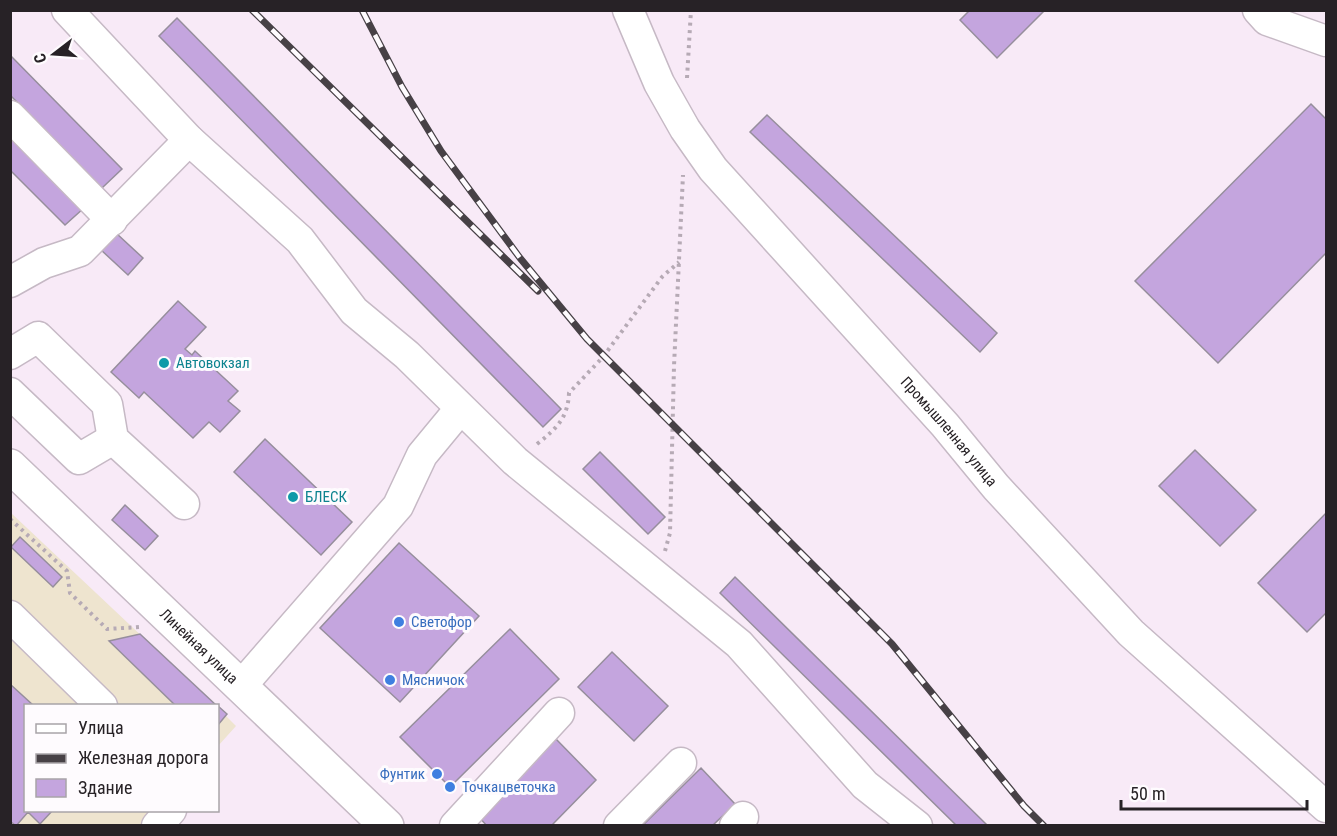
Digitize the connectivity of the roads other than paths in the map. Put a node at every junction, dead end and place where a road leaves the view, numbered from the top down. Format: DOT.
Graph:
graph roads {
  1 [pos="67,10"];
  2 [pos="628,10"];
  3 [pos="1257,10"];
  4 [pos="1326,41"];
  5 [pos="10,116"];
  6 [pos="189,140"];
  7 [pos="112,220"];
  8 [pos="10,282"];
  9 [pos="10,354"];
  10 [pos="10,393"];
  11 [pos="460,409"];
  12 [pos="113,439"];
  13 [pos="13,473"];
  14 [pos="184,504"];
  15 [pos="10,616"];
  16 [pos="241,686"];
  17 [pos="101,704"];
  18 [pos="560,713"];
  19 [pos="681,763"];
  20 [pos="1324,801"];
  21 [pos="169,812"];
  22 [pos="157,825"];
  23 [pos="387,825"];
  24 [pos="454,825"];
  25 [pos="619,825"];
  26 [pos="917,825"];
  1 -- 6 [label="street"];
  2 -- 20 [label="street, Промышленная улица"];
  3 -- 4 [label="street"];
  5 -- 7 [label="street"];
  6 -- 7 [label="street"];
  6 -- 11 [label="street"];
  7 -- 8 [label="street"];
  9 -- 12 [label="street"];
  10 -- 12 [label="street"];
  11 -- 16 [label="street"];
  11 -- 26 [label="street"];
  12 -- 14 [label="street"];
  13 -- 16 [label="main road, Линейная улица"];
  15 -- 17 [label="street"];
  16 -- 23 [label="main road, Линейная улица"];
  18 -- 24 [label="street"];
  19 -- 25 [label="street"];
  21 -- 22 [label="street"];
}
